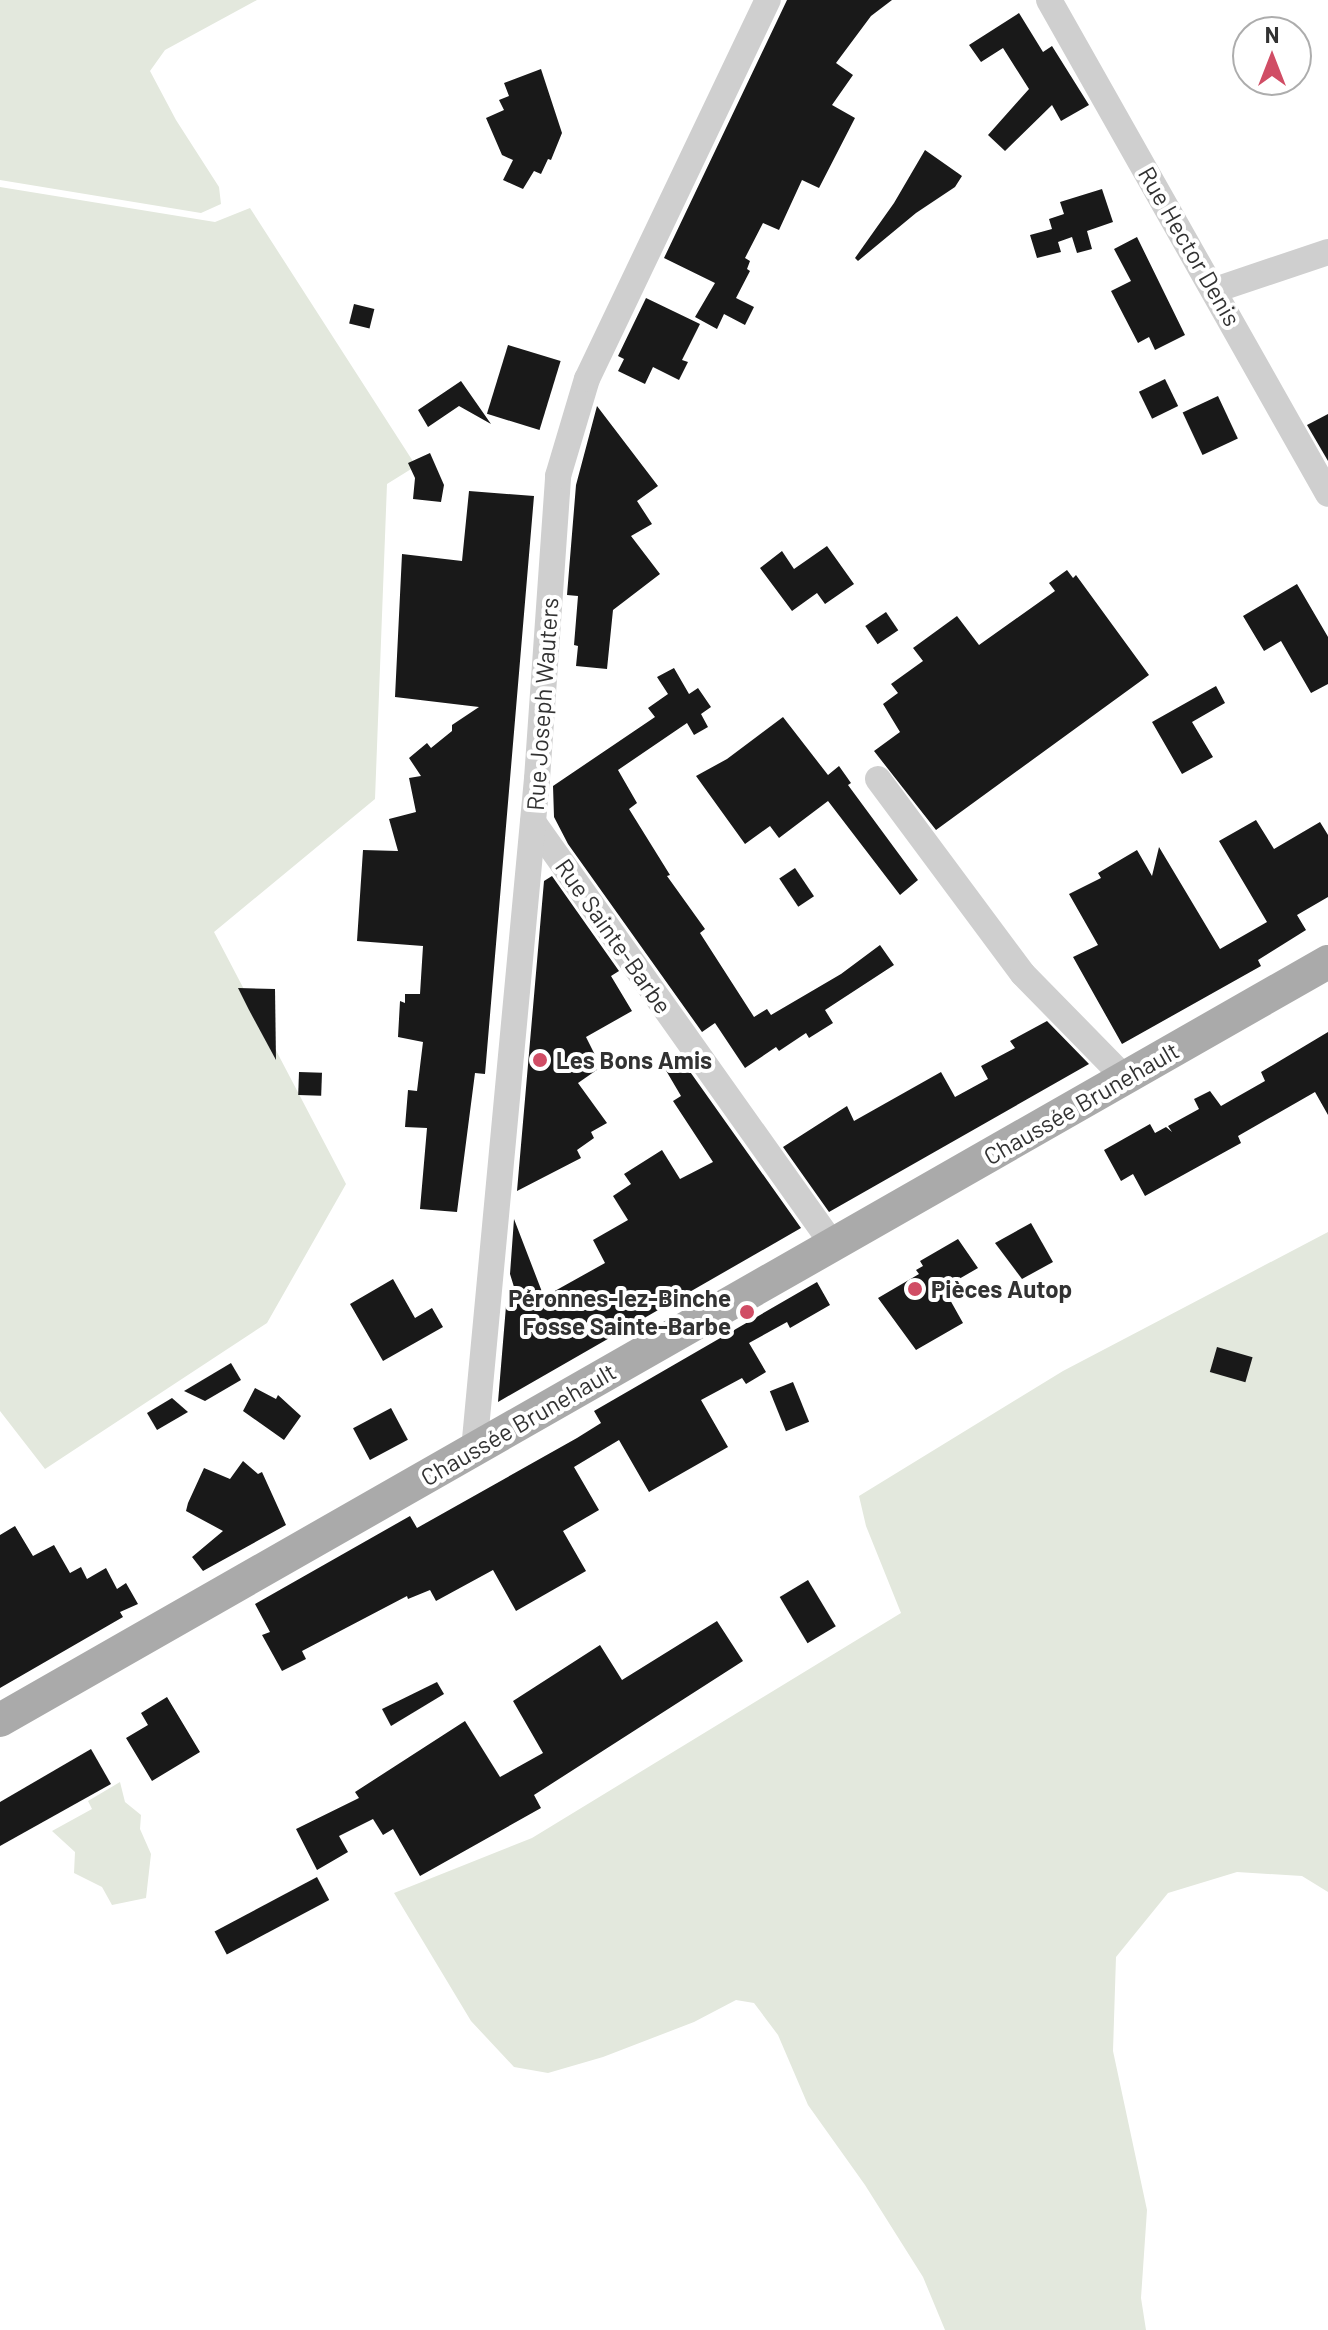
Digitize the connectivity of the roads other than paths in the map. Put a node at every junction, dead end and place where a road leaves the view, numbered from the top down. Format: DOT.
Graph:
graph roads {
  1 [pos="768,0"];
  2 [pos="1049,0"];
  3 [pos="1328,252"];
  4 [pos="1215,290"];
  5 [pos="1328,494"];
  6 [pos="878,779"];
  7 [pos="533,822"];
  8 [pos="1328,962"];
  9 [pos="1125,1078"];
  10 [pos="833,1245"];
  11 [pos="474,1450"];
  12 [pos="0,1720"];
  1 -- 7 [label="street, Rue Joseph Wauters"];
  2 -- 4 [label="street, Rue Hector Denis"];
  3 -- 4 [label="street"];
  4 -- 5 [label="street, Rue Hector Denis"];
  6 -- 9 [label="street"];
  7 -- 10 [label="street, Rue Sainte-Barbe"];
  7 -- 11 [label="street, Rue Joseph Wauters"];
  8 -- 9 [label="main road, Chaussée Brunehault"];
  9 -- 10 [label="main road, Chaussée Brunehault"];
  10 -- 11 [label="main road, Chaussée Brunehault"];
  11 -- 12 [label="main road, Chaussée Brunehault"];
}
